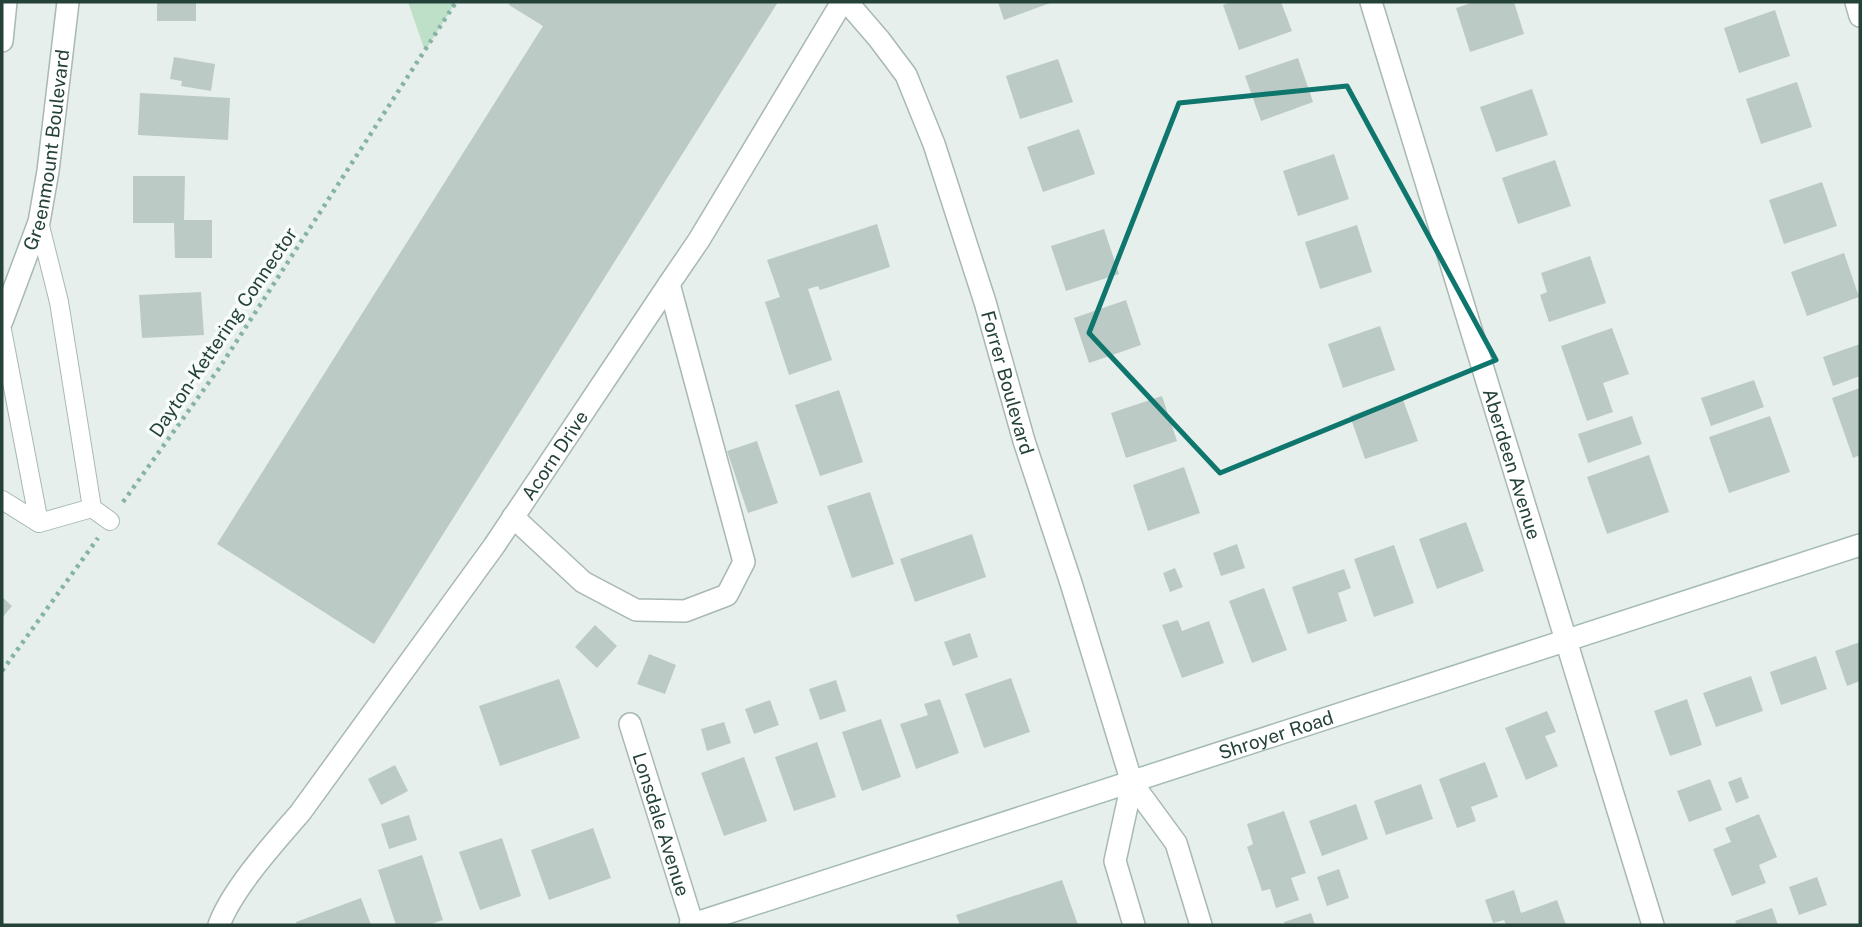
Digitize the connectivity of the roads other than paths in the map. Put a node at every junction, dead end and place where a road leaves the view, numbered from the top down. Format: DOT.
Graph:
graph roads {
  1 [pos="6,2"];
  2 [pos="68,2"];
  3 [pos="845,2"];
  4 [pos="1371,2"];
  5 [pos="1856,2"];
  6 [pos="1860,16"];
  7 [pos="2,41"];
  8 [pos="39,222"];
  9 [pos="669,284"];
  10 [pos="7,288"];
  11 [pos="2,321"];
  12 [pos="2,330"];
  13 [pos="2,500"];
  14 [pos="92,508"];
  15 [pos="513,517"];
  16 [pos="110,521"];
  17 [pos="39,523"];
  18 [pos="1860,545"];
  19 [pos="1566,642"];
  20 [pos="629,724"];
  21 [pos="1132,783"];
  22 [pos="219,925"];
  23 [pos="692,925"];
  24 [pos="1134,925"];
  25 [pos="1201,925"];
  26 [pos="1653,925"];
  1 -- 7 [label="street"];
  2 -- 8 [label="street, Greenmount Boulevard"];
  3 -- 9 [label="street, Acorn Drive"];
  3 -- 21 [label="street, Forrer Boulevard"];
  4 -- 19 [label="street, Aberdeen Avenue"];
  5 -- 6 [label="street"];
  8 -- 10 [label="street, Greenmount Boulevard"];
  8 -- 14 [label="lane"];
  9 -- 15 [label="street, Acorn Drive"];
  9 -- 15 [label="street"];
  10 -- 11 [label="street, Greenmount Boulevard"];
  12 -- 17 [label="lane"];
  13 -- 17 [label="lane"];
  14 -- 16 [label="lane"];
  14 -- 17 [label="lane"];
  15 -- 22 [label="street, Acorn Drive"];
  18 -- 19 [label="street, Shroyer Road"];
  19 -- 21 [label="street, Shroyer Road"];
  19 -- 26 [label="street, Aberdeen Avenue"];
  20 -- 23 [label="street, Lonsdale Avenue"];
  21 -- 23 [label="street, Shroyer Road"];
  21 -- 24 [label="street, Forrer Boulevard"];
  21 -- 25 [label="street, Forrer Boulevard"];
}
